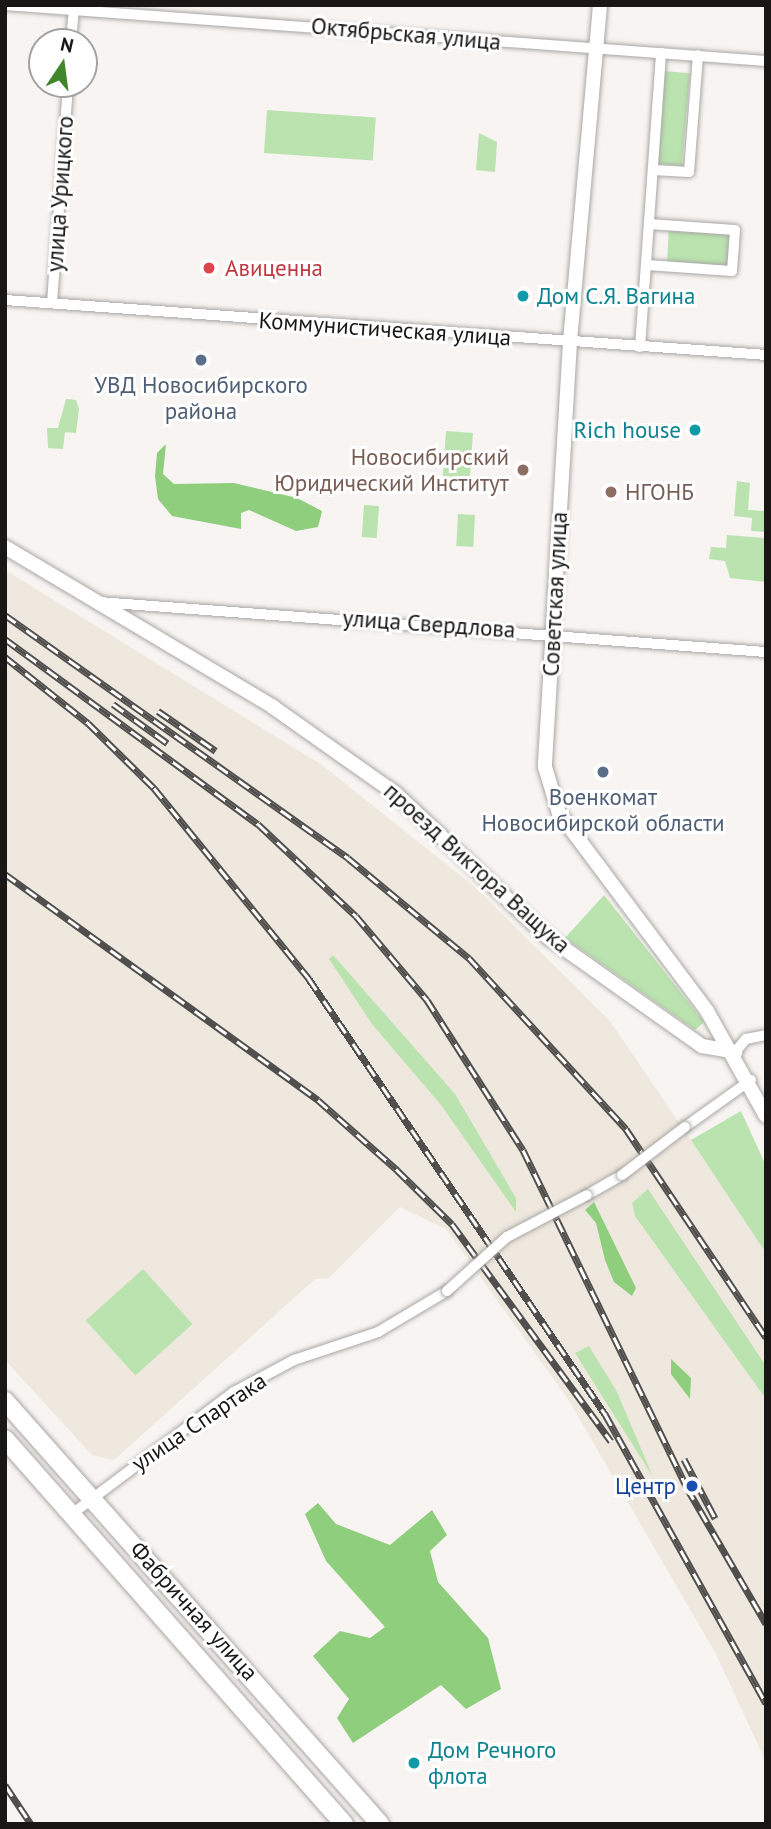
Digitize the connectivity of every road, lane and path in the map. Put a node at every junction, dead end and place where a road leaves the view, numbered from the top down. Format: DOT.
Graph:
graph roads {
  1 [pos="5,5"];
  2 [pos="600,5"];
  3 [pos="74,7"];
  4 [pos="72,28"];
  5 [pos="597,48"];
  6 [pos="661,53"];
  7 [pos="698,55"];
  8 [pos="766,61"];
  9 [pos="67,98"];
  10 [pos="653,170"];
  11 [pos="649,224"];
  12 [pos="647,265"];
  13 [pos="5,300"];
  14 [pos="52,303"];
  15 [pos="570,342"];
  16 [pos="640,347"];
  17 [pos="766,355"];
  18 [pos="5,547"];
  19 [pos="93,602"];
  20 [pos="552,634"];
  21 [pos="766,652"];
  22 [pos="766,1035"];
  23 [pos="734,1052"];
  24 [pos="751,1080"];
  25 [pos="766,1116"];
  26 [pos="5,1401"];
  27 [pos="5,1439"];
  28 [pos="92,1498"];
  29 [pos="72,1514"];
  30 [pos="344,1824"];
  31 [pos="380,1824"];
  1 -- 3 [label="street, Октябрьская улица"];
  2 -- 5 [label="street, Советская улица"];
  3 -- 4 [label="street"];
  3 -- 5 [label="street, Октябрьская улица"];
  5 -- 6 [label="street, Октябрьская улица"];
  5 -- 15 [label="street, Советская улица"];
  6 -- 7 [label="street, Октябрьская улица"];
  6 -- 10 [label="street"];
  7 -- 8 [label="street, Октябрьская улица"];
  7 -- 10 [label="street"];
  9 -- 14 [label="street, улица Урицкого"];
  10 -- 11 [label="street"];
  11 -- 12 [label="street"];
  11 -- 12 [label="street"];
  12 -- 16 [label="street"];
  13 -- 14 [label="street, Коммунистическая улица"];
  14 -- 15 [label="street, Коммунистическая улица"];
  15 -- 16 [label="street, Коммунистическая улица"];
  15 -- 20 [label="street, Советская улица"];
  16 -- 17 [label="street, Коммунистическая улица"];
  18 -- 19 [label="street, проезд Виктора Ващука"];
  19 -- 20 [label="street, улица Свердлова"];
  19 -- 23 [label="street, проезд Виктора Ващука"];
  20 -- 21 [label="street, улица Свердлова"];
  20 -- 23 [label="street, Советская улица"];
  22 -- 23 [label="street"];
  23 -- 24 [label="street, Советская улица"];
  24 -- 25 [label="street, Советская улица"];
  24 -- 28 [label="street, улица Спартака, bridge"];
  26 -- 28 [label="main road, Фабричная улица"];
  27 -- 29 [label="main road, Фабричная улица"];
  28 -- 29 [label="street, улица Спартака"];
  28 -- 31 [label="main road, Фабричная улица"];
  29 -- 30 [label="main road, Фабричная улица"];
}
